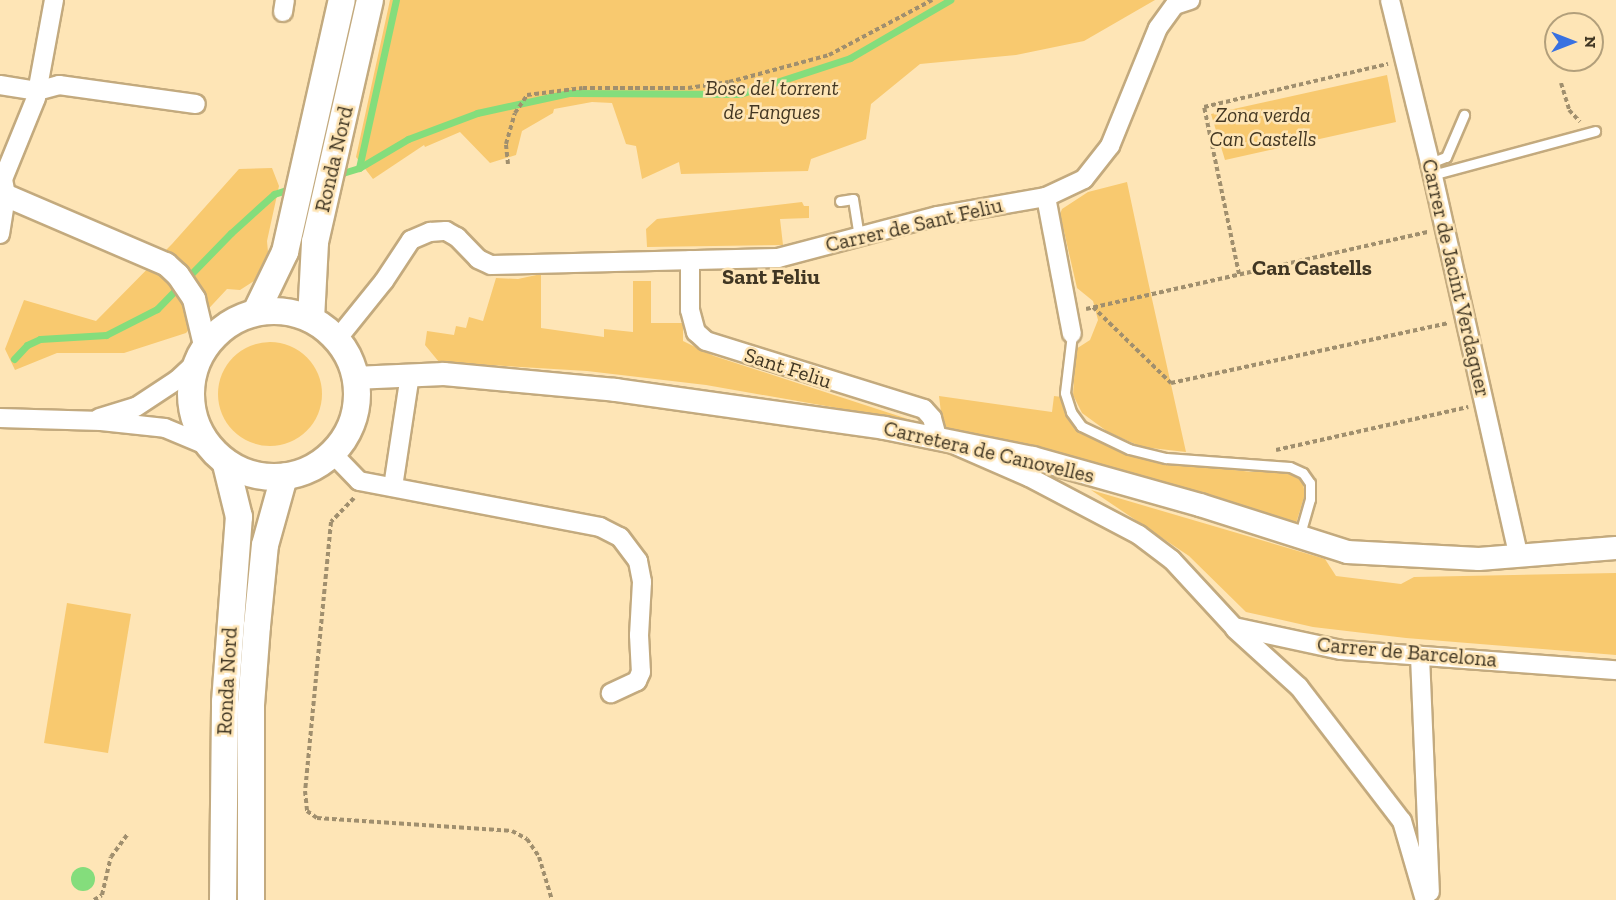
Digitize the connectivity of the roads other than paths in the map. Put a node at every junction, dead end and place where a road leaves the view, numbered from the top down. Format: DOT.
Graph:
graph roads {
  1 [pos="54,0"];
  2 [pos="342,0"];
  3 [pos="370,0"];
  4 [pos="1190,0"];
  5 [pos="1390,0"];
  6 [pos="0,85"];
  7 [pos="37,91"];
  8 [pos="196,104"];
  9 [pos="1464,115"];
  10 [pos="1595,131"];
  11 [pos="1431,169"];
  12 [pos="3,194"];
  13 [pos="1046,197"];
  14 [pos="840,201"];
  15 [pos="0,234"];
  16 [pos="859,235"];
  17 [pos="690,260"];
  18 [pos="256,312"];
  19 [pos="310,319"];
  20 [pos="1072,334"];
  21 [pos="338,338"];
  22 [pos="201,354"];
  23 [pos="410,375"];
  24 [pos="354,378"];
  25 [pos="0,418"];
  26 [pos="88,421"];
  27 [pos="936,437"];
  28 [pos="206,445"];
  29 [pos="332,453"];
  30 [pos="226,464"];
  31 [pos="284,477"];
  32 [pos="393,487"];
  33 [pos="1298,539"];
  34 [pos="1616,548"];
  35 [pos="1519,557"];
  36 [pos="1234,627"];
  37 [pos="1420,656"];
  38 [pos="1616,670"];
  39 [pos="611,693"];
  40 [pos="223,900"];
  41 [pos="251,900"];
  42 [pos="1425,900"];
  43 [pos="1430,900"];
  1 -- 7 [label="street"];
  2 -- 18 [label="main road, Ronda Nord"];
  3 -- 19 [label="main road, Ronda Nord"];
  4 -- 13 [label="street, Carrer de Sant Feliu"];
  5 -- 11 [label="street, Carrer de Jacint Verdaguer"];
  6 -- 7 [label="street"];
  7 -- 8 [label="street"];
  7 -- 12 [label="street"];
  9 -- 11 [label="lane"];
  10 -- 11 [label="lane"];
  11 -- 35 [label="street, Carrer de Jacint Verdaguer"];
  12 -- 15 [label="street"];
  12 -- 22 [label="street"];
  13 -- 16 [label="street, Carrer de Sant Feliu"];
  13 -- 20 [label="street"];
  14 -- 16 [label="lane"];
  16 -- 17 [label="street, Carrer de Sant Feliu"];
  17 -- 21 [label="street, Carrer de Sant Feliu"];
  17 -- 27 [label="street, Sant Feliu"];
  18 -- 19 [label="main road"];
  18 -- 22 [label="main road"];
  19 -- 21 [label="main road"];
  20 -- 33 [label="lane"];
  21 -- 24 [label="main road"];
  22 -- 26 [label="street"];
  22 -- 28 [label="main road"];
  23 -- 24 [label="street, Carretera de Canovelles"];
  23 -- 27 [label="street, Carretera de Canovelles"];
  23 -- 32 [label="street"];
  24 -- 29 [label="main road"];
  25 -- 26 [label="street"];
  26 -- 28 [label="street"];
  27 -- 33 [label="street, Carretera de Canovelles"];
  27 -- 36 [label="street"];
  28 -- 30 [label="main road"];
  29 -- 31 [label="main road"];
  29 -- 32 [label="street"];
  30 -- 31 [label="main road"];
  30 -- 40 [label="main road, Ronda Nord"];
  31 -- 41 [label="main road, Ronda Nord"];
  32 -- 39 [label="street"];
  33 -- 35 [label="street, Carretera de Canovelles"];
  34 -- 35 [label="street, Carretera de Canovelles"];
  36 -- 37 [label="street, Carrer de Barcelona"];
  36 -- 42 [label="street"];
  37 -- 38 [label="street, Carrer de Barcelona"];
  37 -- 43 [label="street"];
}
